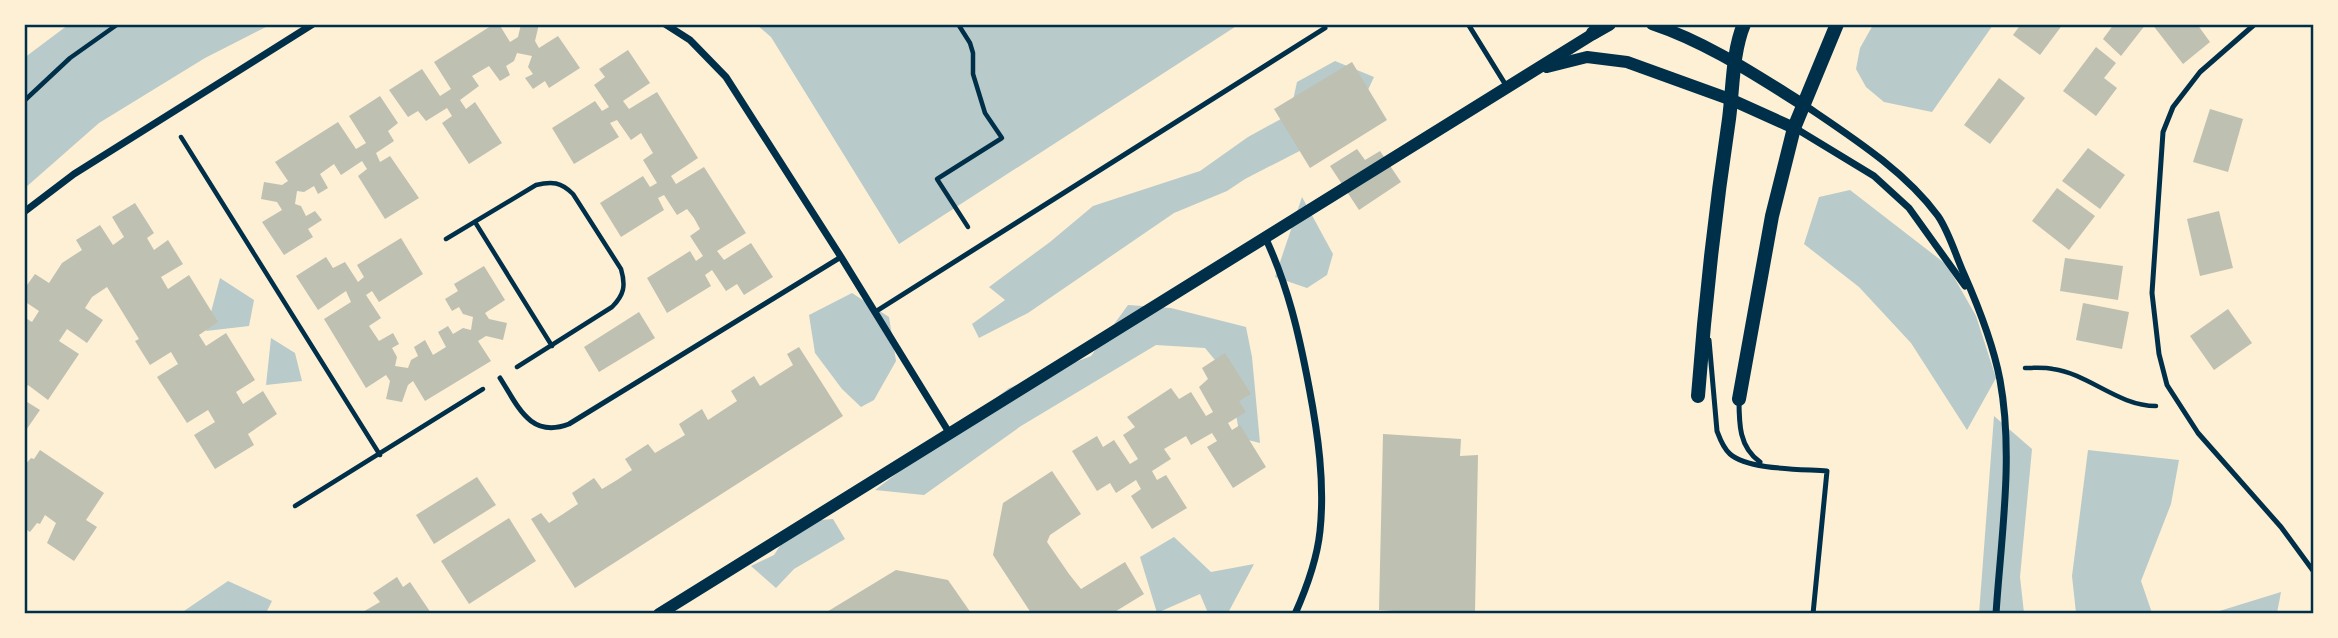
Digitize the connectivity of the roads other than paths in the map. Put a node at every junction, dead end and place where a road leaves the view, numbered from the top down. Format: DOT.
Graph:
graph roads {
  1 [pos="313,24"];
  2 [pos="665,24"];
  3 [pos="1468,24"];
  4 [pos="1611,24"];
  5 [pos="1652,24"];
  6 [pos="1744,24"];
  7 [pos="1837,24"];
  8 [pos="2255,24"];
  9 [pos="1325,28"];
  10 [pos="1594,33"];
  11 [pos="1736,63"];
  12 [pos="1533,71"];
  13 [pos="1507,87"];
  14 [pos="1731,100"];
  15 [pos="1802,104"];
  16 [pos="1794,128"];
  17 [pos="24,212"];
  18 [pos="1265,237"];
  19 [pos="841,257"];
  20 [pos="1705,296"];
  21 [pos="1980,310"];
  22 [pos="875,312"];
  23 [pos="500,378"];
  24 [pos="1698,396"];
  25 [pos="1739,400"];
  26 [pos="950,435"];
  27 [pos="1763,465"];
  28 [pos="2314,572"];
  29 [pos="659,614"];
  30 [pos="1295,614"];
  31 [pos="1813,614"];
  32 [pos="1996,614"];
  1 -- 17 [label="street"];
  2 -- 19 [label="street"];
  3 -- 13 [label="lane"];
  4 -- 10 [label="main road"];
  5 -- 11 [label="street"];
  6 -- 11 [label="main road"];
  7 -- 15 [label="main road"];
  8 -- 28 [label="lane"];
  9 -- 22 [label="lane"];
  10 -- 12 [label="street"];
  11 -- 14 [label="main road"];
  11 -- 15 [label="street"];
  12 -- 13 [label="street"];
  12 -- 14 [label="street"];
  13 -- 18 [label="street"];
  14 -- 16 [label="street"];
  14 -- 20 [label="main road"];
  15 -- 16 [label="main road"];
  15 -- 21 [label="street"];
  16 -- 21 [label="street"];
  16 -- 25 [label="main road"];
  18 -- 26 [label="street"];
  18 -- 30 [label="street"];
  19 -- 22 [label="street"];
  19 -- 23 [label="lane"];
  20 -- 24 [label="main road"];
  20 -- 27 [label="lane"];
  21 -- 32 [label="street"];
  22 -- 26 [label="street"];
  25 -- 27 [label="lane"];
  26 -- 29 [label="street"];
  27 -- 31 [label="lane"];
}
